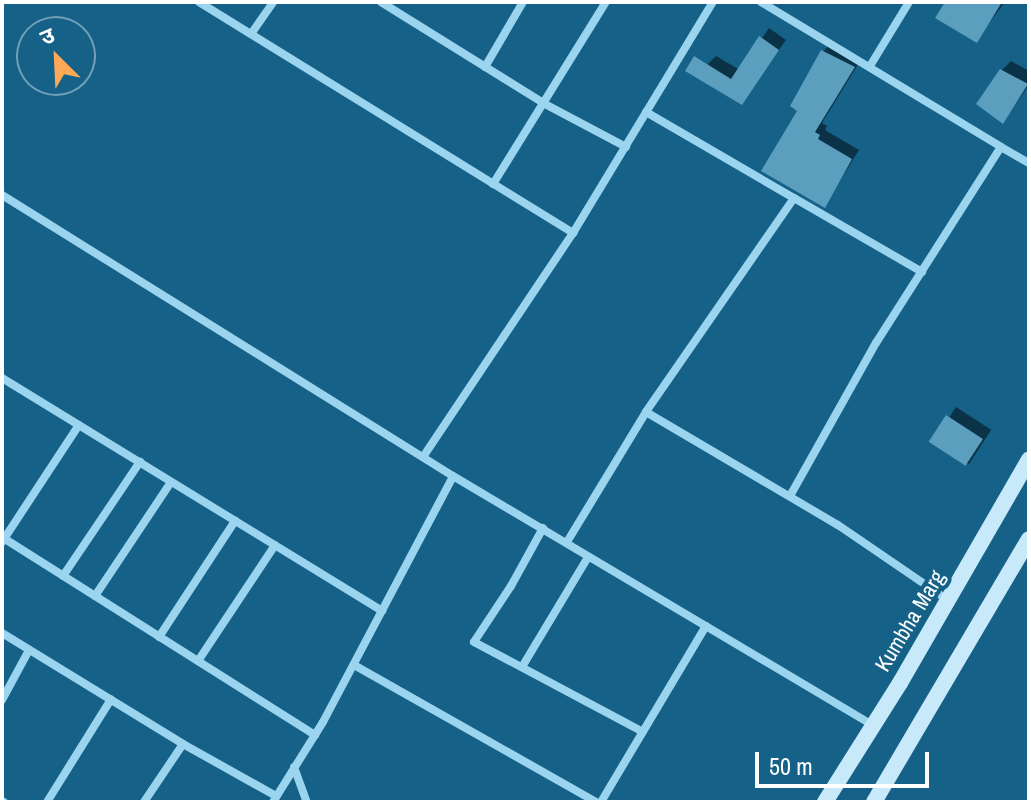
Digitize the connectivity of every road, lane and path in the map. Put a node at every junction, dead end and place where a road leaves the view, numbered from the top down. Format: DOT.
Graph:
graph roads {
  1 [pos="199,2"];
  2 [pos="273,2"];
  3 [pos="381,2"];
  4 [pos="401,2"];
  5 [pos="523,2"];
  6 [pos="606,2"];
  7 [pos="713,2"];
  8 [pos="761,2"];
  9 [pos="909,2"];
  10 [pos="396,11"];
  11 [pos="251,34"];
  12 [pos="870,66"];
  13 [pos="485,67"];
  14 [pos="543,103"];
  15 [pos="646,112"];
  16 [pos="626,147"];
  17 [pos="1001,147"];
  18 [pos="1029,163"];
  19 [pos="493,184"];
  20 [pos="2,195"];
  21 [pos="794,198"];
  22 [pos="573,233"];
  23 [pos="922,272"];
  24 [pos="2,378"];
  25 [pos="646,412"];
  26 [pos="79,425"];
  27 [pos="423,457"];
  28 [pos="1029,460"];
  29 [pos="140,462"];
  30 [pos="453,476"];
  31 [pos="171,482"];
  32 [pos="790,496"];
  33 [pos="235,521"];
  34 [pos="543,528"];
  35 [pos="1029,539"];
  36 [pos="3,540"];
  37 [pos="567,542"];
  38 [pos="275,545"];
  39 [pos="588,557"];
  40 [pos="63,576"];
  41 [pos="95,596"];
  42 [pos="949,601"];
  43 [pos="382,611"];
  44 [pos="706,626"];
  45 [pos="2,633"];
  46 [pos="159,637"];
  47 [pos="29,650"];
  48 [pos="198,661"];
  49 [pos="354,665"];
  50 [pos="522,667"];
  51 [pos="111,699"];
  52 [pos="2,700"];
  53 [pos="873,725"];
  54 [pos="643,732"];
  55 [pos="315,735"];
  56 [pos="183,744"];
  57 [pos="294,767"];
  58 [pos="274,799"];
  59 [pos="47,802"];
  60 [pos="144,802"];
  61 [pos="307,802"];
  62 [pos="598,802"];
  63 [pos="825,802"];
  64 [pos="874,802"];
  1 -- 11 [label="street"];
  2 -- 11 [label="street"];
  3 -- 10 [label="street"];
  4 -- 10 [label="street"];
  5 -- 13 [label="street"];
  6 -- 14 [label="street"];
  7 -- 15 [label="street"];
  8 -- 12 [label="street"];
  9 -- 12 [label="street"];
  10 -- 13 [label="street"];
  11 -- 19 [label="street"];
  12 -- 17 [label="street"];
  13 -- 14 [label="street"];
  14 -- 16 [label="street"];
  14 -- 19 [label="street"];
  15 -- 16 [label="street"];
  15 -- 21 [label="street"];
  16 -- 22 [label="street"];
  17 -- 18 [label="street"];
  17 -- 23 [label="street"];
  19 -- 22 [label="street"];
  20 -- 27 [label="street"];
  21 -- 23 [label="street"];
  21 -- 25 [label="street"];
  22 -- 27 [label="street"];
  23 -- 32 [label="street"];
  24 -- 26 [label="street"];
  25 -- 32 [label="street"];
  25 -- 37 [label="street"];
  26 -- 29 [label="street"];
  26 -- 36 [label="street"];
  27 -- 30 [label="street"];
  28 -- 42 [label="street, Kumbha Marg"];
  29 -- 31 [label="street"];
  29 -- 40 [label="street"];
  30 -- 34 [label="street"];
  30 -- 43 [label="street"];
  31 -- 33 [label="street"];
  31 -- 41 [label="street"];
  32 -- 42 [label="street"];
  33 -- 38 [label="street"];
  33 -- 46 [label="street"];
  34 -- 37 [label="street"];
  34 -- 50 [label="street"];
  35 -- 64 [label="street"];
  36 -- 40 [label="street"];
  37 -- 39 [label="street"];
  38 -- 43 [label="street"];
  38 -- 48 [label="street"];
  39 -- 44 [label="street"];
  39 -- 50 [label="street"];
  40 -- 41 [label="street"];
  41 -- 46 [label="street"];
  42 -- 53 [label="street, Kumbha Marg"];
  43 -- 49 [label="street"];
  44 -- 53 [label="street"];
  44 -- 54 [label="street"];
  45 -- 47 [label="street"];
  46 -- 48 [label="street"];
  47 -- 51 [label="street"];
  47 -- 52 [label="street"];
  48 -- 55 [label="street"];
  49 -- 55 [label="street"];
  49 -- 62 [label="street"];
  50 -- 54 [label="street"];
  51 -- 56 [label="street"];
  51 -- 59 [label="street"];
  53 -- 63 [label="street, Kumbha Marg"];
  54 -- 62 [label="street"];
  55 -- 57 [label="street"];
  56 -- 58 [label="street"];
  56 -- 60 [label="street"];
  57 -- 58 [label="street"];
  57 -- 61 [label="street"];
}
